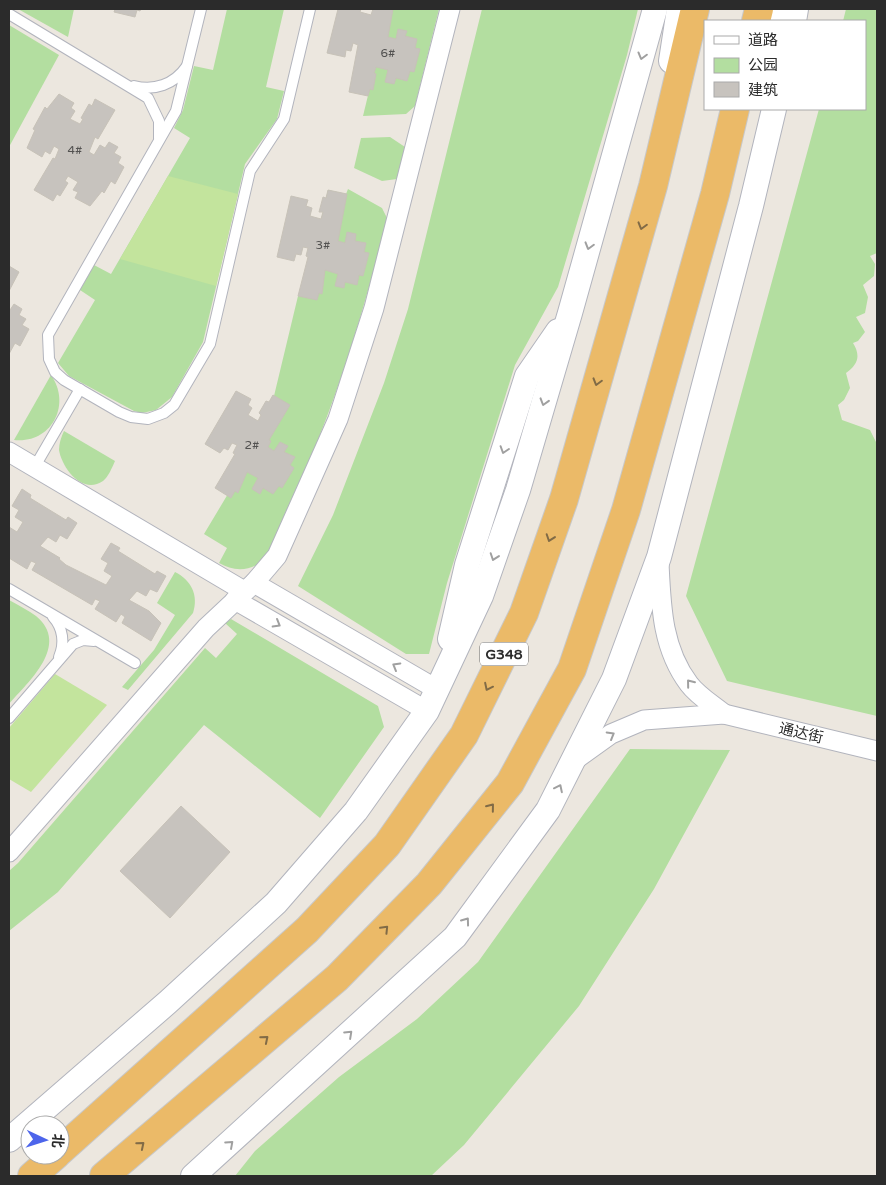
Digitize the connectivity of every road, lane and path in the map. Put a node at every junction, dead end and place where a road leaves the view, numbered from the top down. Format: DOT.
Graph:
graph roads {
  1 [pos="201,9"];
  2 [pos="310,9"];
  3 [pos="450,9"];
  4 [pos="655,9"];
  5 [pos="679,9"];
  6 [pos="695,9"];
  7 [pos="9,14"];
  8 [pos="188,64"];
  9 [pos="128,84"];
  10 [pos="735,110"];
  11 [pos="762,110"];
  12 [pos="774,110"];
  13 [pos="157,144"];
  14 [pos="653,186"];
  15 [pos="752,206"];
  16 [pos="80,389"];
  17 [pos="9,452"];
  18 [pos="34,468"];
  19 [pos="659,557"];
  20 [pos="9,589"];
  21 [pos="244,591"];
  22 [pos="50,614"];
  23 [pos="99,643"];
  24 [pos="59,658"];
  25 [pos="134,662"];
  26 [pos="433,700"];
  27 [pos="724,714"];
  28 [pos="9,718"];
  29 [pos="877,751"];
  30 [pos="572,763"];
  31 [pos="9,852"];
  32 [pos="9,1140"];
  33 [pos="70,1142"];
  34 [pos="45,1165"];
  35 [pos="32,1176"];
  36 [pos="104,1176"];
  37 [pos="193,1176"];
  1 -- 8 [label="lane"];
  2 -- 16 [label="lane"];
  3 -- 21 [label="street"];
  4 -- 26 [label="street, one-way"];
  5 -- 14 [label="street"];
  6 -- 14 [label="highway, G348"];
  7 -- 9 [label="lane"];
  8 -- 9 [label="lane"];
  8 -- 13 [label="lane"];
  9 -- 13 [label="lane"];
  36 -- 10 [label="highway, one-way"];
  11 -- 15 [label="street"];
  12 -- 15 [label="street"];
  13 -- 16 [label="lane"];
  14 -- 33 [label="highway, G348, one-way"];
  15 -- 19 [label="street"];
  16 -- 18 [label="lane"];
  17 -- 18 [label="street"];
  18 -- 21 [label="street"];
  27 -- 19 [label="street, one-way"];
  19 -- 30 [label="street"];
  20 -- 22 [label="lane"];
  26 -- 21 [label="street, one-way"];
  21 -- 26 [label="street, one-way"];
  21 -- 31 [label="street"];
  22 -- 23 [label="lane"];
  22 -- 24 [label="lane"];
  23 -- 24 [label="lane"];
  23 -- 25 [label="lane"];
  24 -- 28 [label="lane"];
  26 -- 32 [label="street"];
  27 -- 29 [label="street, 通达街"];
  30 -- 27 [label="street, one-way"];
  37 -- 30 [label="street, one-way"];
  34 -- 35 [label="highway"];
}
